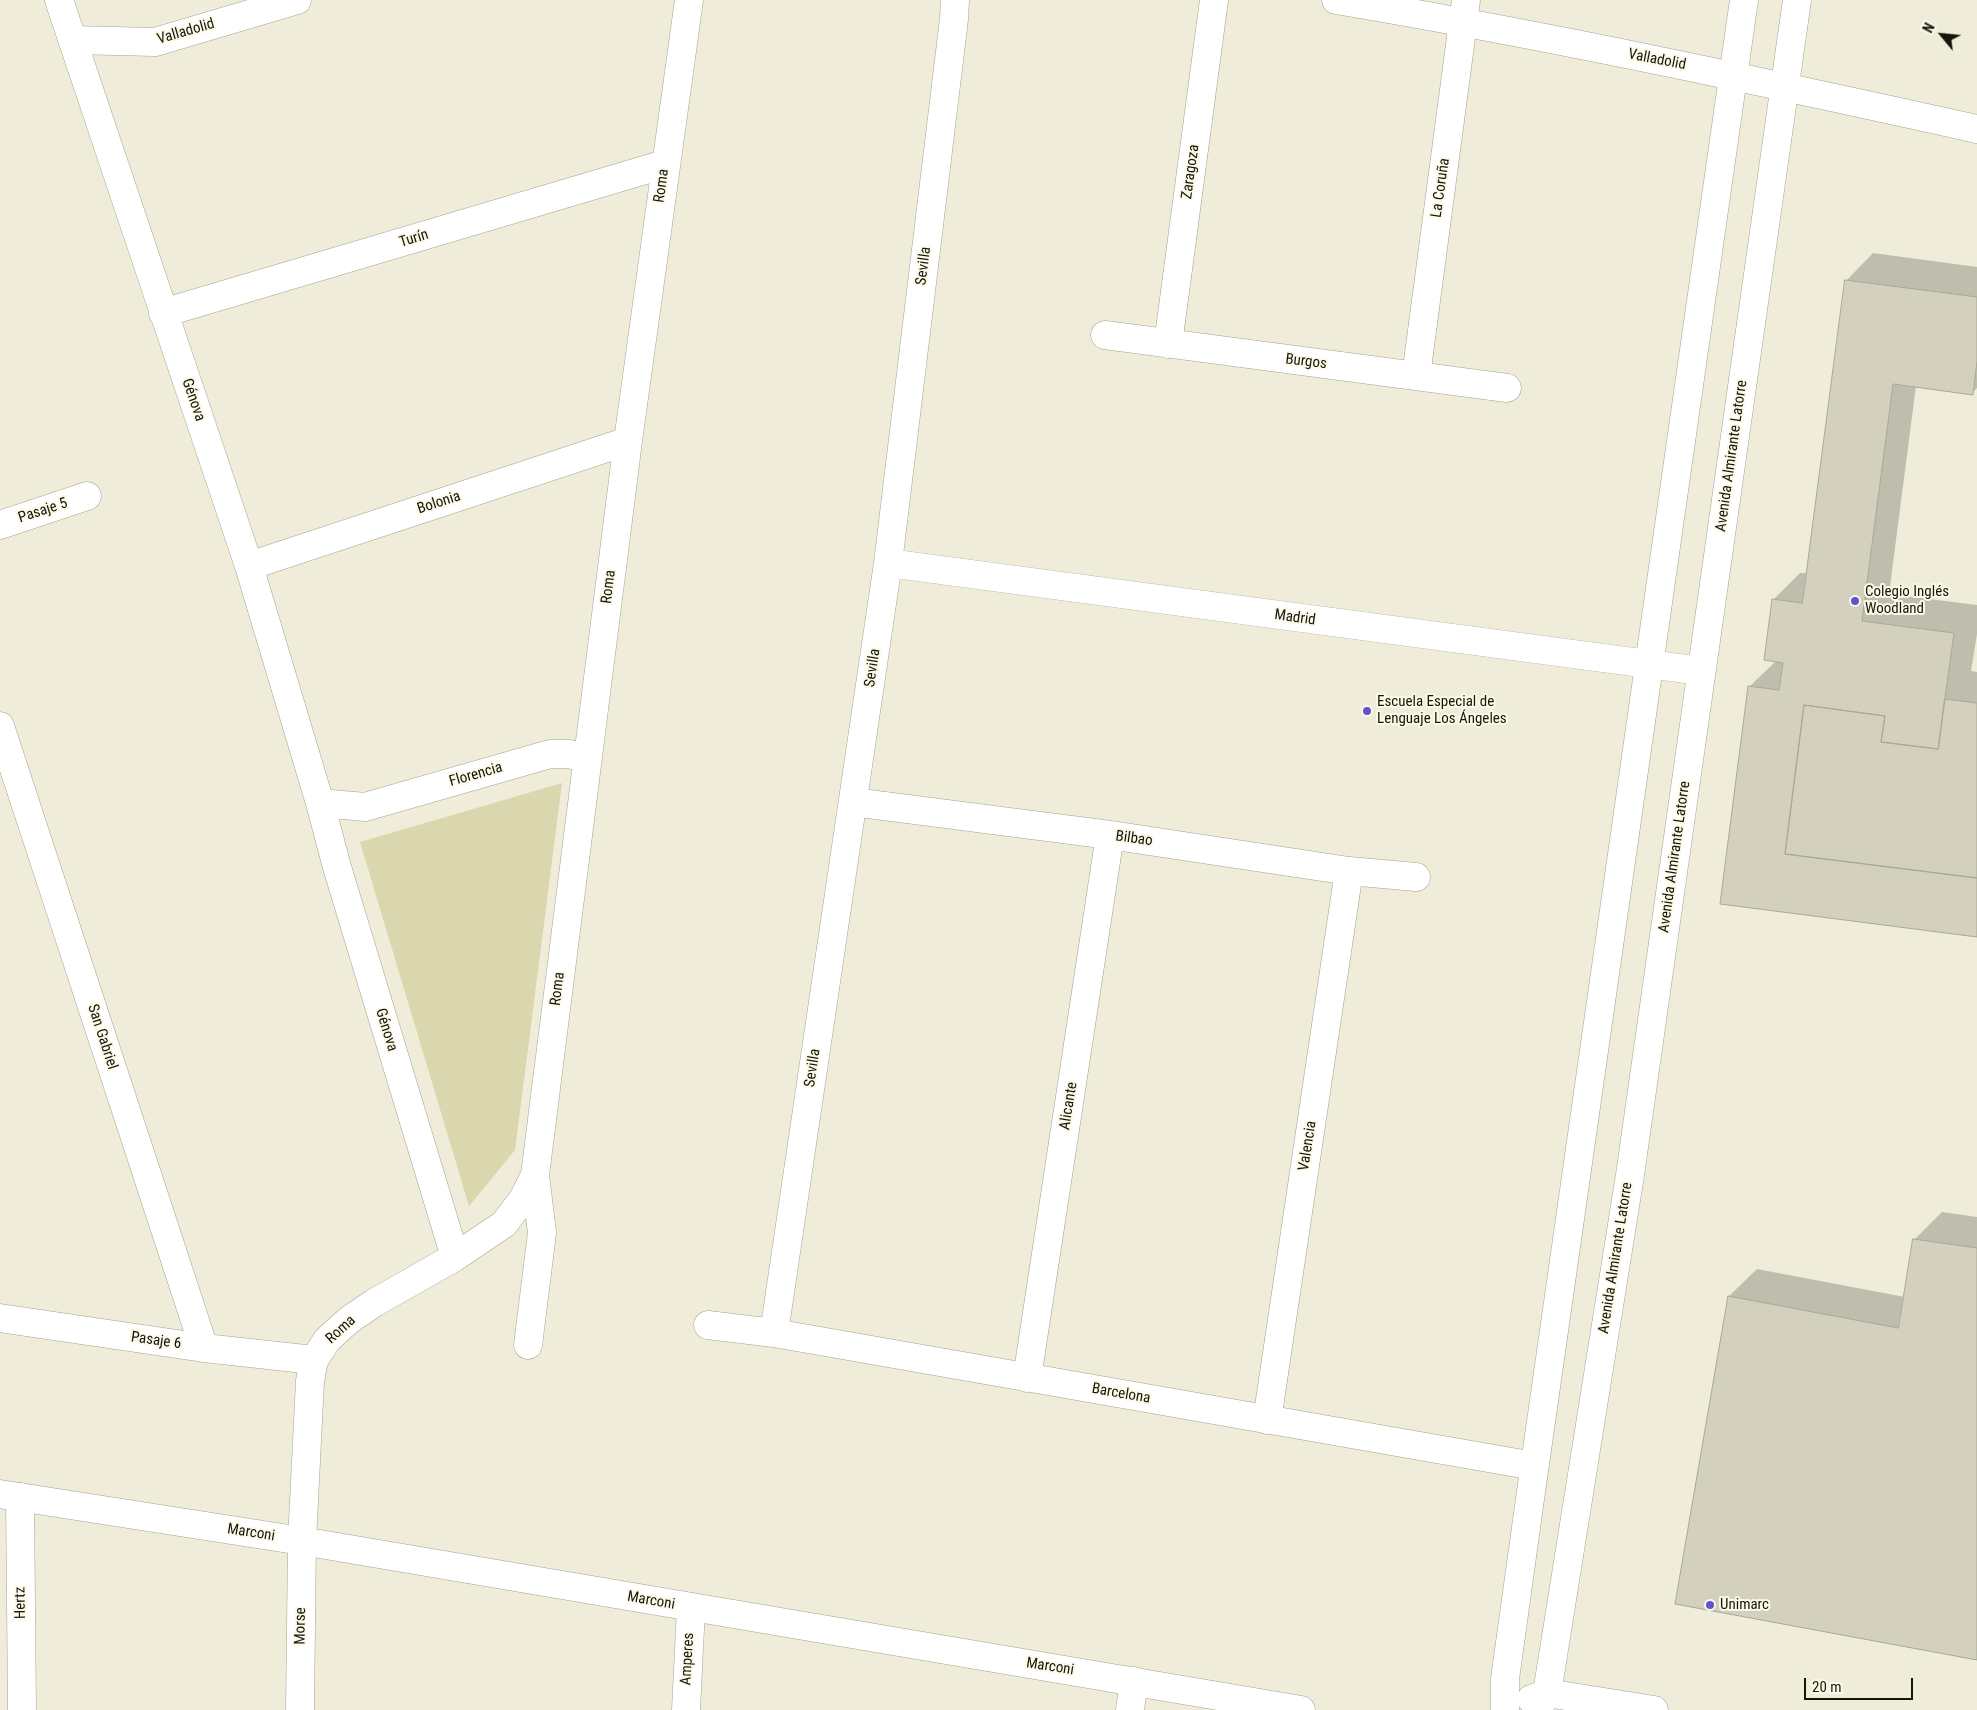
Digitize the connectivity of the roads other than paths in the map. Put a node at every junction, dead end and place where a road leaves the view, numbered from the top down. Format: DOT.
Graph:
graph roads {
  1 [pos="60,0"];
  2 [pos="297,0"];
  3 [pos="689,0"];
  4 [pos="955,0"];
  5 [pos="1214,0"];
  6 [pos="1336,0"];
  7 [pos="1744,0"];
  8 [pos="1797,0"];
  9 [pos="1464,11"];
  10 [pos="73,40"];
  11 [pos="1734,76"];
  12 [pos="1784,87"];
  13 [pos="1977,129"];
  14 [pos="665,164"];
  15 [pos="163,313"];
  16 [pos="1105,335"];
  17 [pos="1168,344"];
  18 [pos="1416,376"];
  19 [pos="1507,388"];
  20 [pos="628,441"];
  21 [pos="86,496"];
  22 [pos="0,525"];
  23 [pos="888,563"];
  24 [pos="249,566"];
  25 [pos="1650,665"];
  26 [pos="1701,671"];
  27 [pos="0,726"];
  28 [pos="587,759"];
  29 [pos="853,802"];
  30 [pos="320,803"];
  31 [pos="1110,835"];
  32 [pos="1349,871"];
  33 [pos="1416,877"];
  34 [pos="535,1175"];
  35 [pos="455,1257"];
  36 [pos="0,1318"];
  37 [pos="708,1325"];
  38 [pos="774,1333"];
  39 [pos="528,1345"];
  40 [pos="204,1348"];
  41 [pos="314,1360"];
  42 [pos="1027,1378"];
  43 [pos="1267,1420"];
  44 [pos="1534,1466"];
  45 [pos="10,1496"];
  46 [pos="302,1541"];
  47 [pos="691,1608"];
  48 [pos="1134,1681"];
  49 [pos="1542,1702"];
  50 [pos="22,1710"];
  51 [pos="300,1710"];
  52 [pos="686,1710"];
  53 [pos="1130,1710"];
  54 [pos="1301,1710"];
  55 [pos="1506,1710"];
  56 [pos="1654,1710"];
  1 -- 10 [label="street, Génova"];
  2 -- 10 [label="street, Valladolid"];
  3 -- 14 [label="street, Roma"];
  4 -- 23 [label="street, Sevilla"];
  5 -- 17 [label="street, Zaragoza"];
  6 -- 9 [label="street, Valladolid"];
  7 -- 11 [label="street"];
  8 -- 12 [label="street, Avenida Almirante Latorre"];
  9 -- 11 [label="street, Valladolid"];
  9 -- 18 [label="street, La Coruña"];
  10 -- 15 [label="street, Génova"];
  11 -- 12 [label="street, Valladolid"];
  11 -- 25 [label="street"];
  12 -- 13 [label="street, Valladolid"];
  12 -- 26 [label="street, Avenida Almirante Latorre"];
  14 -- 15 [label="street, Turín"];
  14 -- 20 [label="street, Roma"];
  15 -- 24 [label="street, Génova"];
  16 -- 17 [label="street, Burgos"];
  17 -- 18 [label="street, Burgos"];
  18 -- 19 [label="street, Burgos"];
  20 -- 24 [label="street, Bolonia"];
  20 -- 28 [label="street, Roma"];
  21 -- 22 [label="street, Pasaje 5"];
  23 -- 25 [label="street, Madrid"];
  23 -- 29 [label="street, Sevilla"];
  24 -- 30 [label="street, Génova"];
  25 -- 26 [label="street, Madrid"];
  25 -- 44 [label="street"];
  26 -- 49 [label="street, Avenida Almirante Latorre"];
  27 -- 40 [label="street, San Gabriel"];
  28 -- 30 [label="street, Florencia"];
  28 -- 34 [label="street, Roma"];
  29 -- 31 [label="street, Bilbao"];
  29 -- 38 [label="street, Sevilla"];
  30 -- 35 [label="street, Génova"];
  31 -- 32 [label="street, Bilbao"];
  31 -- 42 [label="street, Alicante"];
  32 -- 33 [label="street, Bilbao"];
  32 -- 43 [label="street, Valencia"];
  34 -- 35 [label="street, Roma"];
  34 -- 39 [label="street, Roma"];
  35 -- 41 [label="street, Roma"];
  36 -- 40 [label="street, Pasaje 6"];
  37 -- 38 [label="street, Barcelona"];
  38 -- 42 [label="street, Barcelona"];
  40 -- 41 [label="street, Pasaje 6"];
  41 -- 46 [label="street, Roma"];
  42 -- 43 [label="street, Barcelona"];
  43 -- 44 [label="street, Barcelona"];
  44 -- 55 [label="street"];
  45 -- 46 [label="street, Marconi"];
  45 -- 50 [label="street, Hertz"];
  46 -- 47 [label="street, Marconi"];
  46 -- 51 [label="street, Morse"];
  47 -- 48 [label="street, Marconi"];
  47 -- 52 [label="street, Amperes"];
  48 -- 53 [label="street"];
  48 -- 54 [label="street, Marconi"];
  49 -- 55 [label="street"];
  49 -- 56 [label="street"];
}
